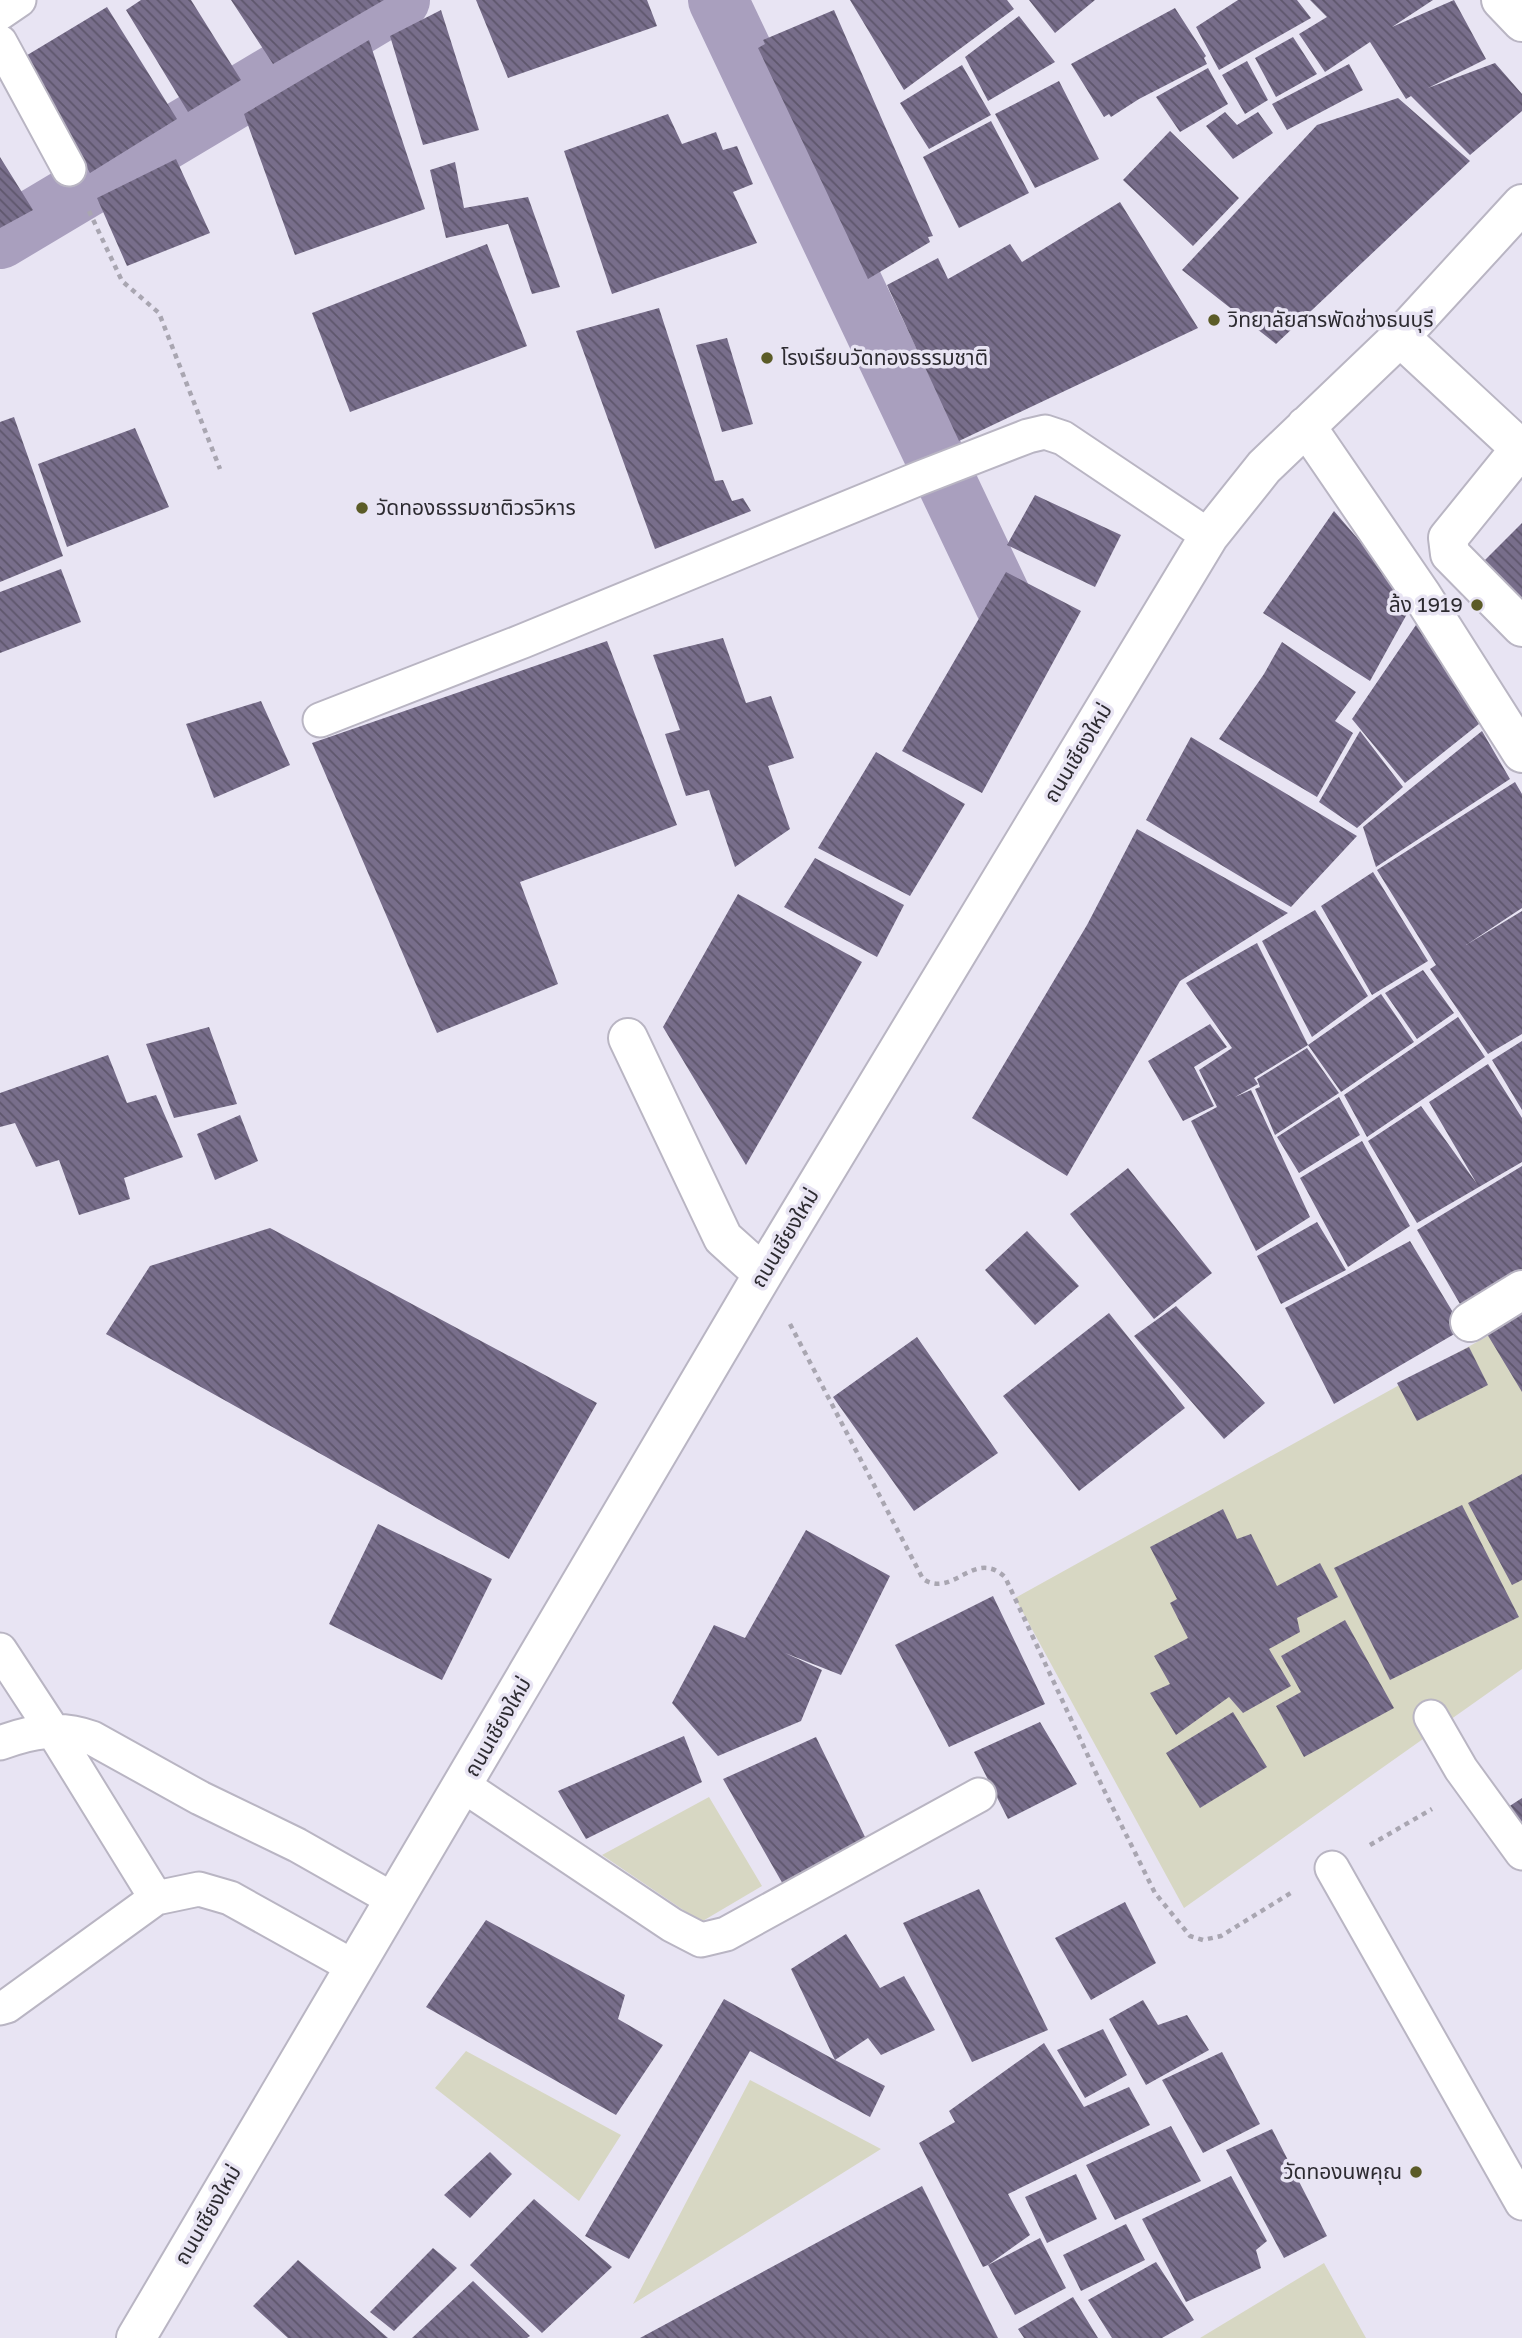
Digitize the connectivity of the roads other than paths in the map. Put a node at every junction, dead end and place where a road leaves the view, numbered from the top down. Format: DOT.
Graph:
graph roads {
  1 [pos="19,0"];
  2 [pos="1501,0"];
  3 [pos="0,13"];
  4 [pos="1522,22"];
  5 [pos="0,42"];
  6 [pos="69,169"];
  7 [pos="1522,204"];
  8 [pos="1400,337"];
  9 [pos="1306,426"];
  10 [pos="1521,450"];
  11 [pos="1209,536"];
  12 [pos="1522,627"];
  13 [pos="320,720"];
  14 [pos="1522,753"];
  15 [pos="628,1038"];
  16 [pos="764,1274"];
  17 [pos="1522,1290"];
  18 [pos="1470,1322"];
  19 [pos="0,1650"];
  20 [pos="1433,1721"];
  21 [pos="53,1731"];
  22 [pos="0,1743"];
  23 [pos="460,1791"];
  24 [pos="979,1795"];
  25 [pos="1522,1853"];
  26 [pos="1332,1868"];
  27 [pos="156,1898"];
  28 [pos="394,1900"];
  29 [pos="354,1967"];
  30 [pos="0,2008"];
  31 [pos="1522,2203"];
  32 [pos="136,2338"];
  1 -- 3 [label="lane"];
  2 -- 4 [label="street"];
  5 -- 6 [label="lane"];
  7 -- 8 [label="street, ถนนเชียงใหม่"];
  8 -- 9 [label="street, ถนนเชียงใหม่"];
  8 -- 10 [label="street"];
  9 -- 11 [label="street, ถนนเชียงใหม่"];
  9 -- 14 [label="street"];
  10 -- 12 [label="street"];
  11 -- 13 [label="lane"];
  11 -- 16 [label="street, ถนนเชียงใหม่"];
  15 -- 16 [label="street"];
  16 -- 23 [label="street, ถนนเชียงใหม่"];
  17 -- 18 [label="street"];
  19 -- 21 [label="lane"];
  20 -- 25 [label="lane"];
  21 -- 22 [label="lane"];
  21 -- 27 [label="lane"];
  21 -- 28 [label="lane"];
  23 -- 24 [label="lane"];
  23 -- 28 [label="street, ถนนเชียงใหม่"];
  26 -- 31 [label="lane"];
  27 -- 29 [label="lane"];
  27 -- 30 [label="lane"];
  28 -- 29 [label="street, ถนนเชียงใหม่"];
  29 -- 32 [label="street, ถนนเชียงใหม่"];
}
